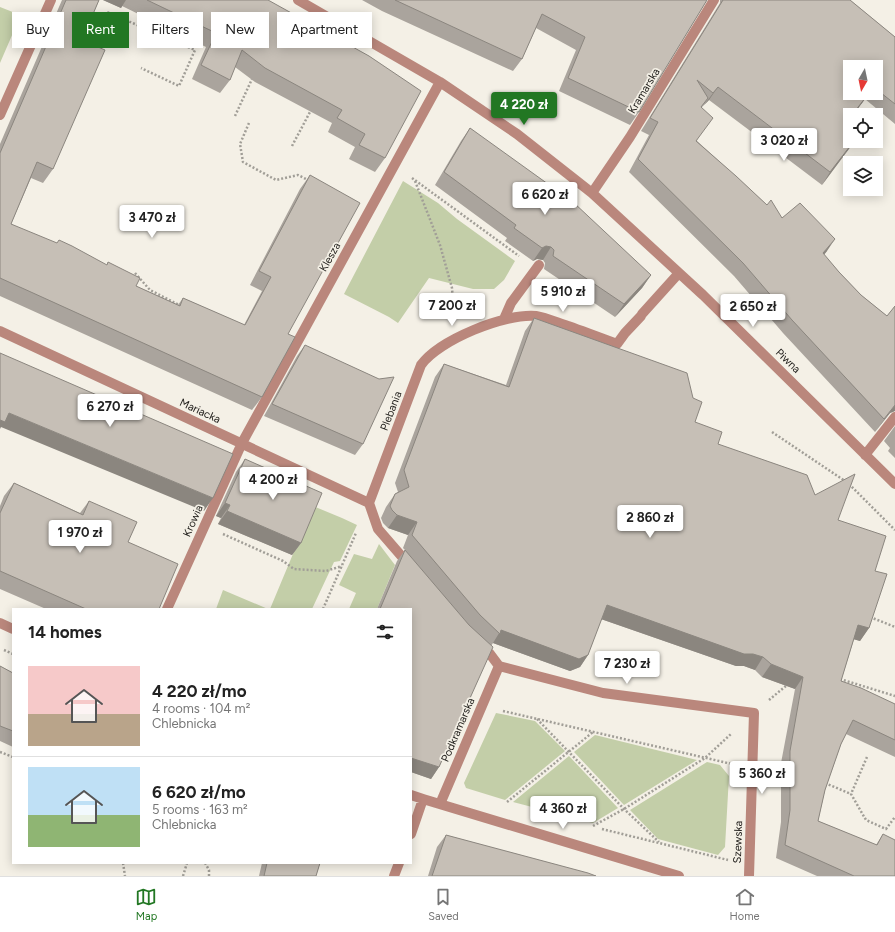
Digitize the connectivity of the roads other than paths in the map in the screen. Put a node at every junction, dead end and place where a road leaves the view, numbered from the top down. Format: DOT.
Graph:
graph roads {
  1 [pos="52,0"];
  2 [pos="298,0"];
  3 [pos="714,0"];
  4 [pos="440,82"];
  5 [pos="0,115"];
  6 [pos="592,193"];
  7 [pos="537,266"];
  8 [pos="679,273"];
  9 [pos="504,318"];
  10 [pos="0,330"];
  11 [pos="895,417"];
  12 [pos="242,443"];
  13 [pos="865,455"];
  14 [pos="895,484"];
  15 [pos="368,504"];
  16 [pos="419,576"];
  17 [pos="167,608"];
  18 [pos="0,623"];
  19 [pos="12,629"];
  20 [pos="471,636"];
  21 [pos="499,666"];
  22 [pos="412,795"];
  23 [pos="423,799"];
  24 [pos="440,804"];
  25 [pos="412,831"];
  26 [pos="399,864"];
  27 [pos="394,876"];
  28 [pos="679,876"];
  29 [pos="749,876"];
  1 -- 5 [label="street"];
  2 -- 4 [label="street, Piwna"];
  3 -- 6 [label="street, Kramarska"];
  4 -- 6 [label="street, Piwna"];
  4 -- 12 [label="street, Klesza"];
  6 -- 8 [label="street, Piwna"];
  7 -- 9 [label="street"];
  8 -- 9 [label="street, Plebania"];
  8 -- 13 [label="street, Piwna"];
  9 -- 15 [label="street, Plebania"];
  10 -- 12 [label="street, Mariacka"];
  11 -- 13 [label="street"];
  12 -- 15 [label="street, Mariacka"];
  12 -- 17 [label="street, Krowia"];
  13 -- 14 [label="street, Piwna"];
  15 -- 16 [label="street"];
  18 -- 19 [label="street"];
  20 -- 21 [label="street"];
  21 -- 24 [label="street, Podkramarska"];
  21 -- 29 [label="street, Szewska"];
  22 -- 23 [label="street"];
  23 -- 24 [label="street"];
  23 -- 25 [label="street"];
  24 -- 28 [label="street"];
  26 -- 27 [label="street"];
}
